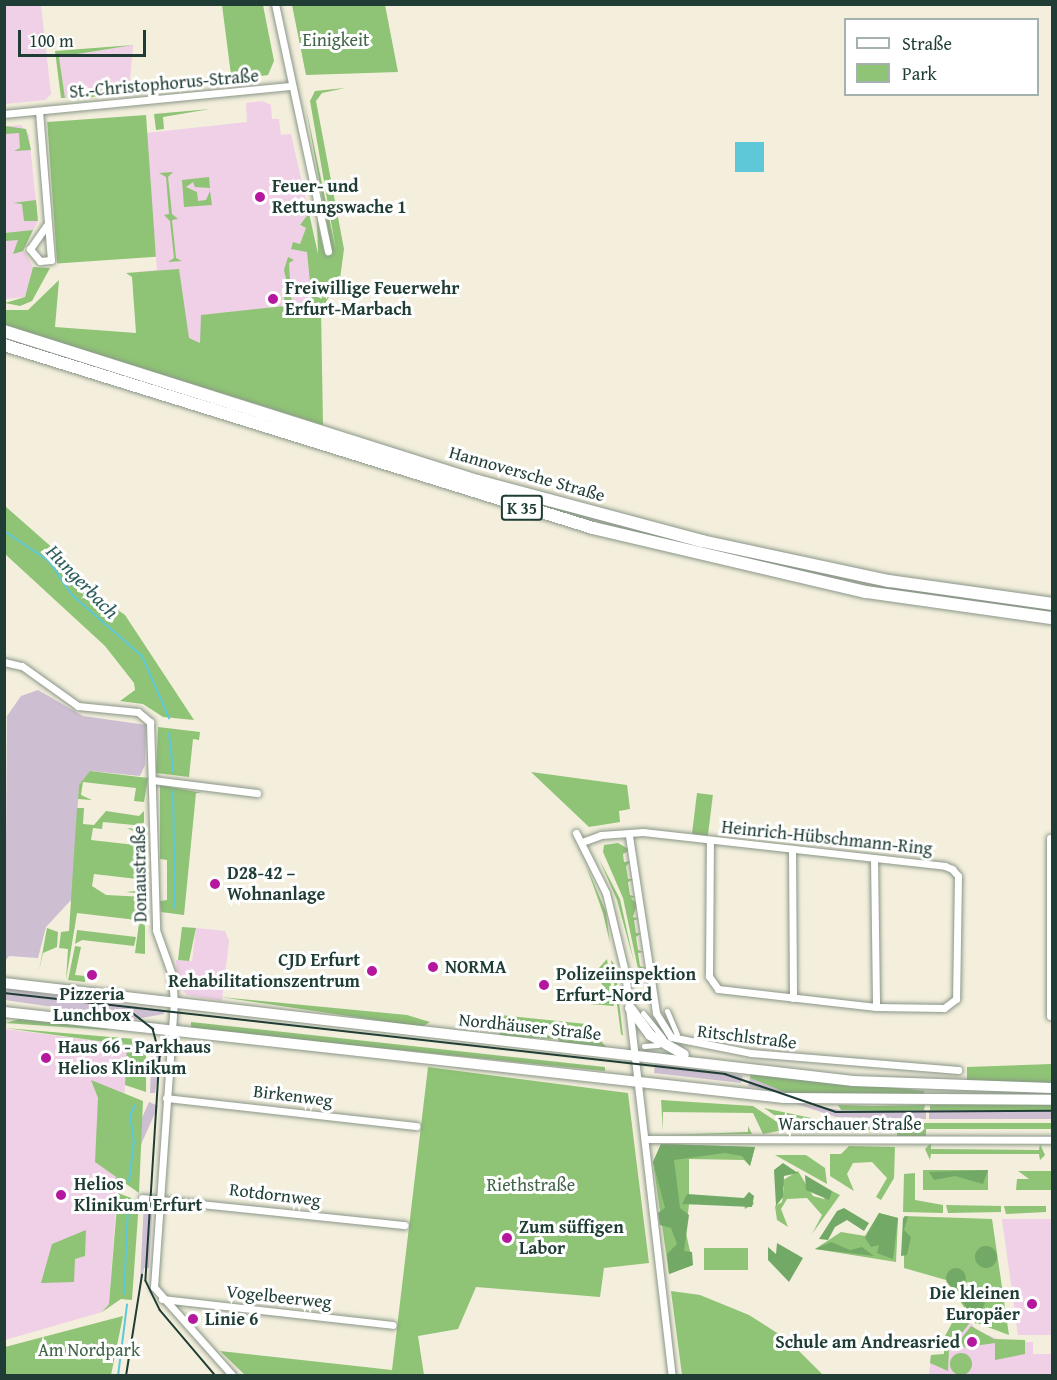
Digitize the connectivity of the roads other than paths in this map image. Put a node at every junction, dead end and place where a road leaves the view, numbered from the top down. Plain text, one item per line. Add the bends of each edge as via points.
1 (274, 4) edge
2 (292, 86) junction
3 (39, 111) junction
4 (4, 114) edge
5 (47, 225) junction
6 (328, 251) dead end
7 (4, 331) edge
8 (4, 345) edge
9 (1053, 604) edge
10 (1053, 618) edge
11 (4, 662) edge
12 (152, 780) junction
13 (257, 793) dead end
14 (576, 833) dead end
15 (629, 836) junction
16 (1050, 838) dead end
17 (710, 840) junction
18 (582, 842) junction
19 (792, 850) junction
20 (874, 858) junction
21 (1051, 897) edge
22 (1051, 976) edge
23 (4, 983) edge
24 (793, 998) junction
25 (174, 1001) junction
26 (876, 1007) junction
27 (630, 1008) junction
28 (667, 1011) dead end
29 (4, 1012) edge
30 (643, 1013) dead end
31 (1050, 1016) dead end
32 (171, 1031) junction
33 (683, 1037) dead end
34 (667, 1041) dead end
35 (644, 1046) dead end
36 (655, 1047) dead end
37 (634, 1054) junction
38 (702, 1060) junction
39 (958, 1070) dead end
40 (639, 1083) junction
41 (1053, 1088) edge
42 (166, 1098) junction
43 (1053, 1100) edge
44 (416, 1126) dead end
45 (647, 1139) junction
46 (1053, 1140) edge
47 (142, 1198) dead end
48 (162, 1198) junction
49 (405, 1225) dead end
50 (162, 1299) junction
51 (393, 1325) dead end
52 (233, 1376) edge
53 (672, 1376) edge

1 - 2 street
2 - 3 street, St.-Christophorus-Straße
2 - 6 street
3 - 4 street, St.-Christophorus-Straße
3 - 5 street
5 - 5 street via 51,260 40,261 30,249
7 - 9 highway, Hannoversche Straße / K 35 via 478,481 702,541 889,581
8 - 10 highway, Hannoversche Straße / K 35 via 593,528 866,592
11 - 12 street, Donaustraße via 22,666 78,706 138,712 150,722
12 - 13 street
12 - 25 street, Donaustraße via 156,930 172,975
14 - 18 street
15 - 17 street, Heinrich-Hübschmann-Ring via 643,832
15 - 18 street, Heinrich-Hübschmann-Ring via 612,833
15 - 39 street, Ritschlstraße via 656,1013 671,1038 751,1053
16 - 21 street
17 - 19 street, Heinrich-Hübschmann-Ring
17 - 24 street, Heinrich-Hübschmann-Ring via 712,984 718,989
18 - 27 street via 611,910
19 - 20 street, Heinrich-Hübschmann-Ring
19 - 24 street
20 - 26 street
20 - 26 street, Heinrich-Hübschmann-Ring via 945,866 958,876 957,999 944,1008
21 - 22 street
22 - 31 street
23 - 25 main road, Nordhäuser Straße
24 - 26 street, Heinrich-Hübschmann-Ring
25 - 32 street, Donaustraße
25 - 37 main road, Nordhäuser Straße
27 - 37 street
27 - 38 main road via 662,1044
28 - 33 street, Ritschlstraße via 675,1034
29 - 32 main road
30 - 34 street
32 - 40 main road
32 - 42 street, Donaustraße
35 - 36 street
37 - 38 main road, Nordhäuser Straße
37 - 40 street
38 - 41 main road, Nordhäuser Straße via 887,1084
40 - 43 main road via 844,1101
40 - 45 street
42 - 44 street, Birkenweg
42 - 48 street, Donaustraße
45 - 46 street, Warschauer Straße
45 - 53 street via 646,1171
47 - 48 street, Rotdornweg
48 - 49 street, Rotdornweg
48 - 50 street, Donaustraße via 153,1279
50 - 51 street, Vogelbeerweg
50 - 52 street

